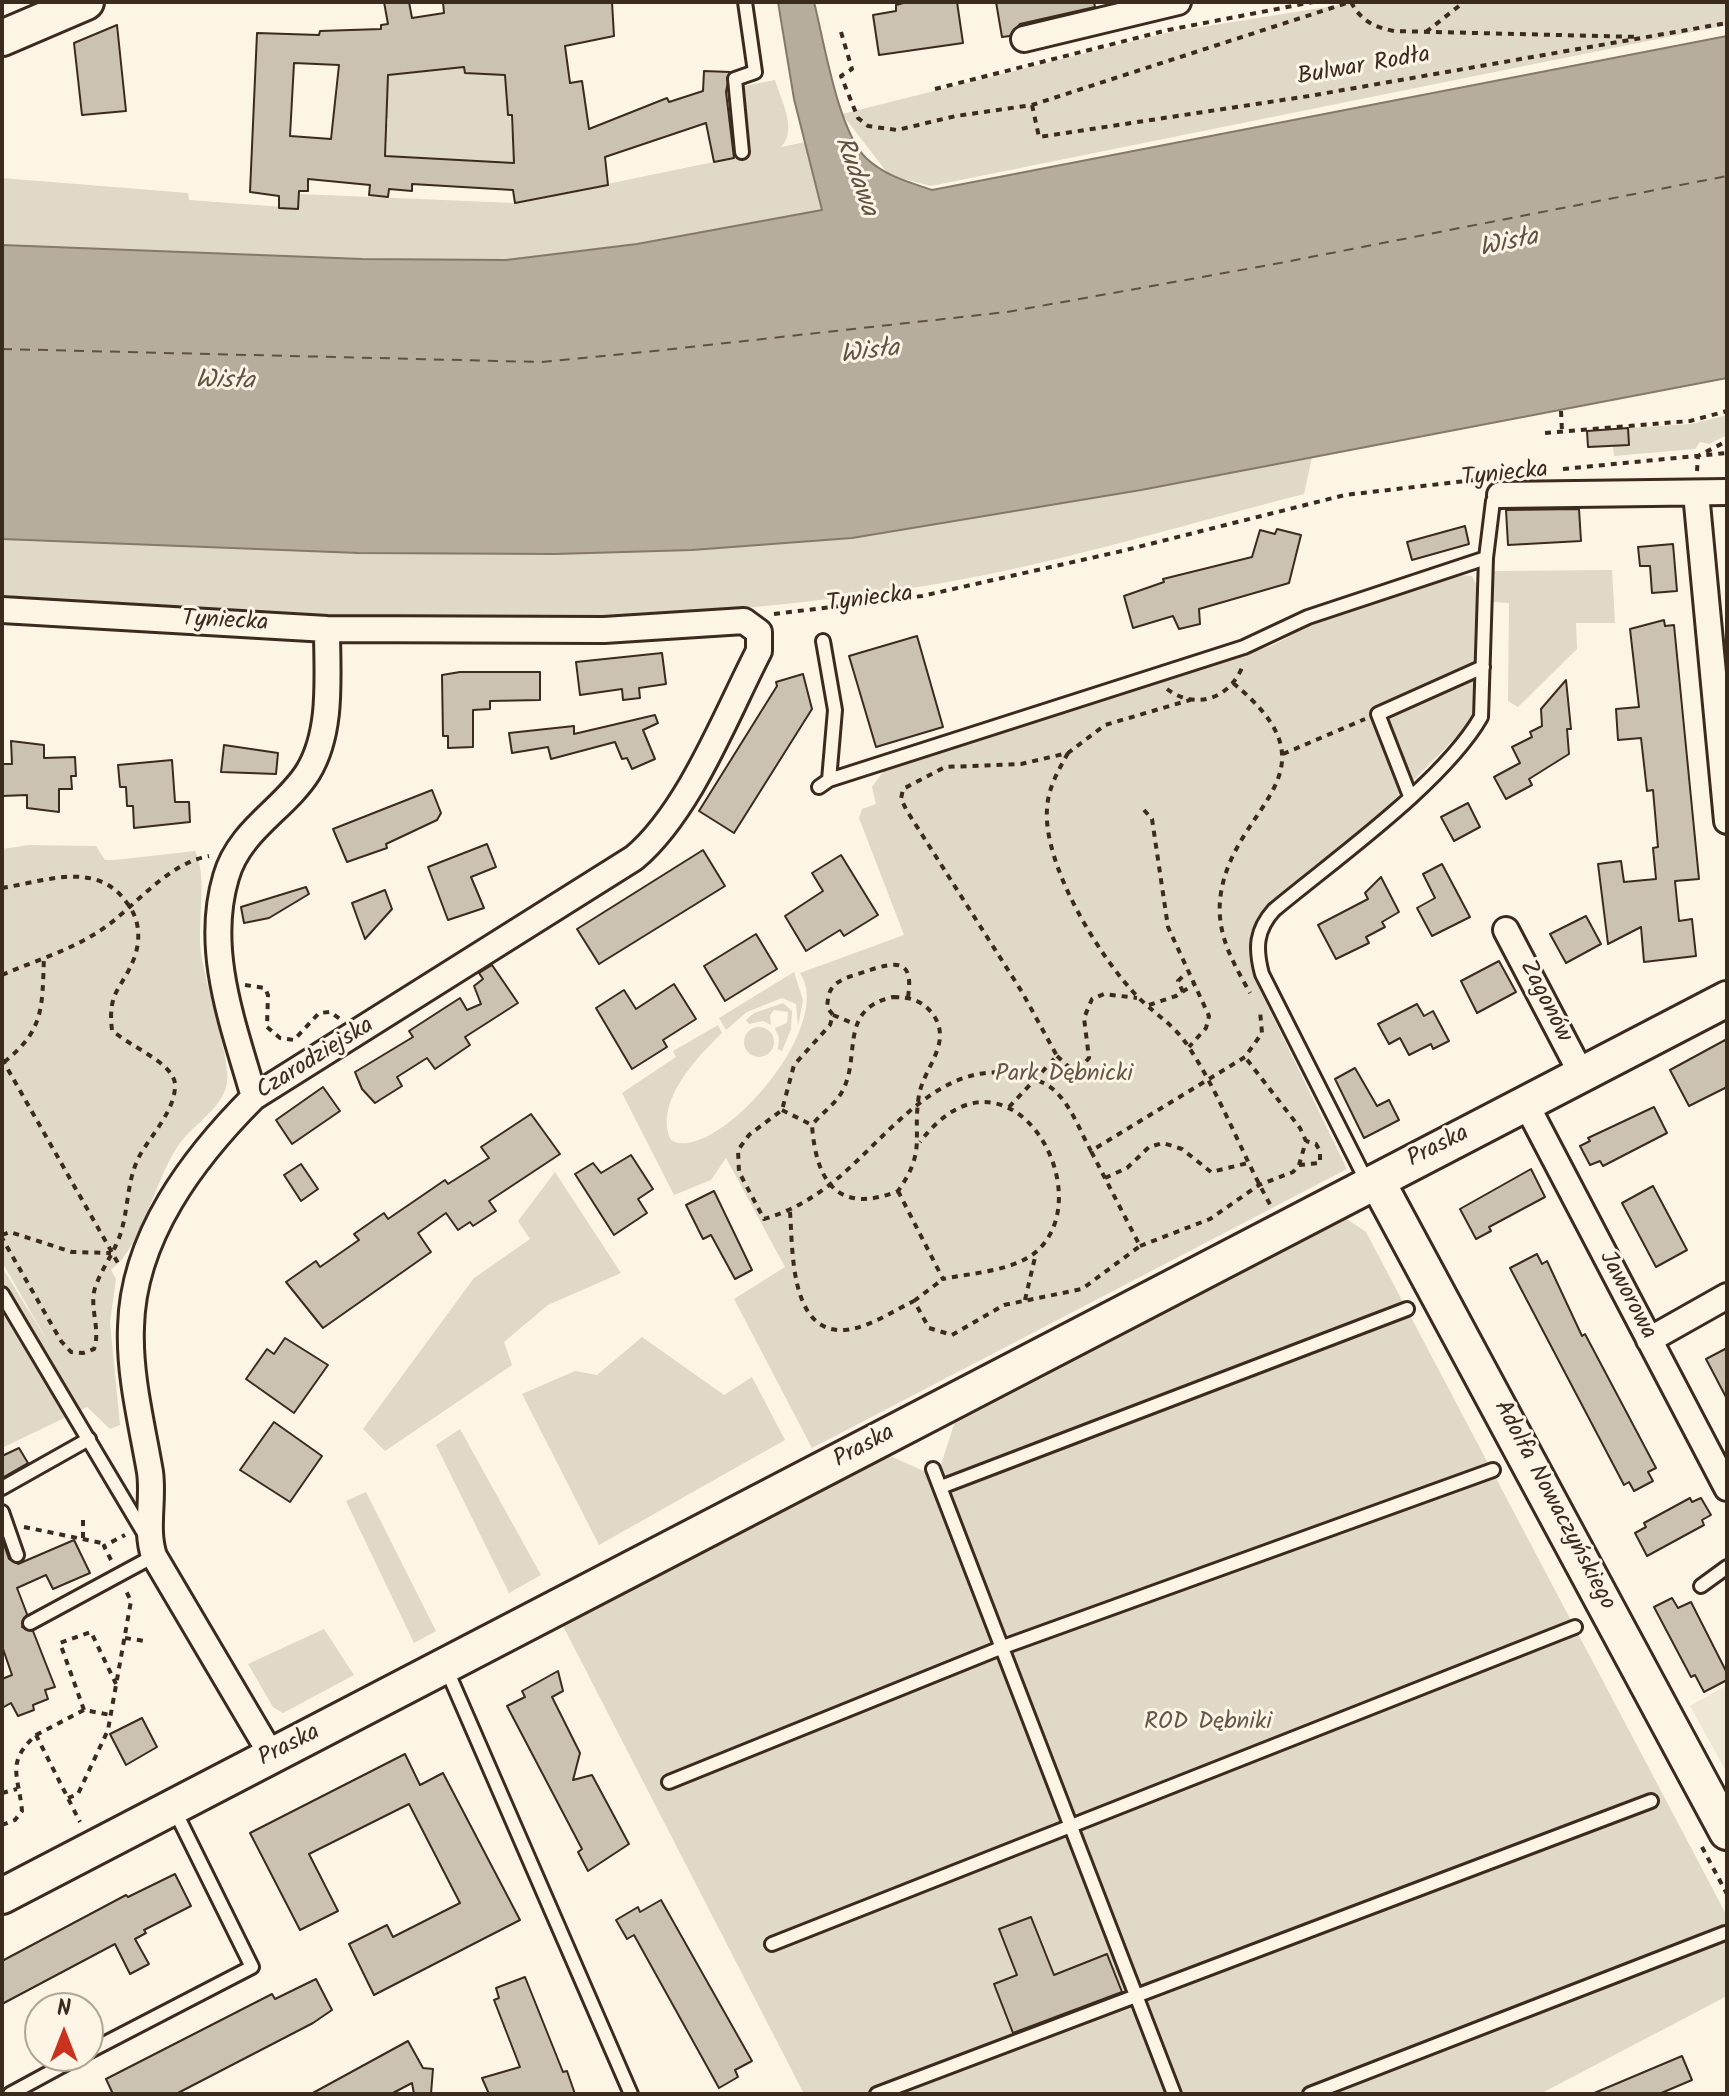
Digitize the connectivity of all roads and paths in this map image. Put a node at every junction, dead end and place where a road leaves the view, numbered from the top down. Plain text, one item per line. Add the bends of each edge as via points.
1 (86, 2) edge
2 (745, 2) edge
3 (1178, 2) edge
4 (1313, 2) edge
5 (1350, 2) edge
6 (1464, 2) edge
7 (1727, 23) edge
8 (841, 32) dead end
9 (1426, 32) junction
10 (1651, 37) junction
11 (2, 38) edge
12 (1024, 39) dead end
13 (935, 89) dead end
14 (1032, 105) junction
15 (742, 152) dead end
16 (1561, 411) dead end
17 (1727, 411) edge
18 (1562, 432) junction
19 (1545, 433) dead end
20 (1727, 441) edge
21 (1727, 453) edge
22 (1698, 456) junction
23 (1553, 471) dead end
24 (1497, 486) junction
25 (1727, 492) edge
26 (1696, 493) junction
27 (1486, 558) junction
28 (2, 610) edge
29 (744, 621) junction
30 (327, 629) junction
31 (823, 641) dead end
32 (1244, 647) junction
33 (1483, 667) junction
34 (1157, 675) junction
35 (1233, 683) junction
36 (1190, 700) junction
37 (1378, 714) junction
38 (1068, 753) junction
39 (1283, 754) junction
40 (1410, 796) junction
41 (1144, 810) dead end
42 (1727, 821) edge
43 (240, 851) junction
44 (2, 888) edge
45 (131, 908) junction
46 (1506, 930) dead end
47 (44, 957) junction
48 (1186, 973) junction
49 (2, 975) edge
50 (1193, 985) junction
51 (224, 990) junction
52 (1183, 992) junction
53 (908, 997) junction
54 (1253, 997) dead end
55 (1139, 999) junction
56 (1727, 999) edge
57 (1149, 1005) junction
58 (1259, 1008) dead end
59 (833, 1015) junction
60 (855, 1024) junction
61 (354, 1036) junction
62 (1190, 1049) junction
63 (1057, 1056) junction
64 (1245, 1057) junction
65 (3, 1062) edge
66 (1582, 1075) junction
67 (1035, 1079) junction
68 (1207, 1080) junction
69 (254, 1097) junction
70 (918, 1103) junction
71 (1526, 1104) junction
72 (1009, 1107) junction
73 (782, 1110) junction
74 (812, 1125) junction
75 (1306, 1141) junction
76 (919, 1144) junction
77 (1091, 1151) junction
78 (1248, 1163) junction
79 (1299, 1165) junction
80 (1105, 1179) junction
81 (1373, 1183) junction
82 (829, 1185) junction
83 (1259, 1185) junction
84 (898, 1191) junction
85 (790, 1212) junction
86 (1284, 1229) junction
87 (2, 1236) edge
88 (1140, 1246) junction
89 (111, 1253) junction
90 (1036, 1253) junction
91 (943, 1279) junction
92 (136, 1288) junction
93 (2, 1294) edge
94 (1727, 1296) edge
95 (1025, 1300) junction
96 (914, 1301) junction
97 (1407, 1309) dead end
98 (1649, 1340) junction
99 (89, 1439) junction
100 (933, 1469) dead end
101 (1493, 1470) dead end
102 (941, 1487) junction
103 (2, 1488) edge
104 (1727, 1488) edge
105 (4, 1517) edge
106 (83, 1520) dead end
107 (83, 1539) junction
108 (144, 1543) junction
109 (104, 1546) junction
110 (17, 1555) dead end
111 (1727, 1567) edge
112 (118, 1576) junction
113 (1701, 1586) dead end
114 (30, 1623) dead end
115 (1575, 1627) dead end
116 (125, 1638) junction
117 (145, 1641) dead end
118 (1003, 1647) junction
119 (445, 1666) junction
120 (118, 1687) junction
121 (84, 1710) junction
122 (111, 1715) junction
123 (36, 1735) junction
124 (272, 1756) junction
125 (669, 1782) dead end
126 (17, 1789) junction
127 (2, 1793) edge
128 (68, 1798) junction
129 (1651, 1801) dead end
130 (173, 1806) junction
131 (80, 1822) dead end
132 (2, 1825) edge
133 (1725, 1825) edge
134 (1071, 1826) junction
135 (2, 1896) edge
136 (1725, 1933) dead end
137 (772, 1944) dead end
138 (1136, 1995) junction
139 (104, 2044) edge
140 (51, 2072) edge
141 (10, 2094) edge
142 (631, 2094) edge
143 (877, 2094) edge
144 (1174, 2094) edge
145 (1310, 2094) edge

1 - 11 street
2 - 15 lane via 755,72 735,79
3 - 12 street
4 - 13 path via 1168,30
5 - 9 path via 1374,27
5 - 14 path
6 - 9 path
7 - 10 path, Bulwar Rodła
8 - 14 path via 852,69 841,76 858,118 868,126 897,130
9 - 10 path
10 - 14 path, Bulwar Rodła via 1039,137
16 - 18 path
17 - 18 path via 1690,421
18 - 19 path
20 - 22 path
21 - 22 path, Tyniecka
22 - 23 path, Tyniecka
24 - 26 street, Tyniecka
24 - 27 lane
24 - 29 path, Tyniecka via 1345,495 922,596
25 - 26 street, Tyniecka
26 - 42 street
27 - 32 lane via 1308,617
27 - 33 lane
28 - 30 street, Tyniecka
29 - 30 street, Tyniecka via 604,630
29 - 61 street, Czarodziejska via 759,632 759,651 656,840
30 - 43 street via 326,704 317,754
31 - 34 lane via 835,710 824,783
32 - 34 lane
32 - 35 path via 1244,663
33 - 37 lane
33 - 40 lane via 1481,717 1468,739
34 - 36 path via 1173,693
35 - 36 path via 1210,699
35 - 39 path via 1269,716
36 - 38 path via 1105,725
37 - 39 path
37 - 40 lane
38 - 55 path via 1048,795 1050,846 1100,947
38 - 63 path via 1021,764 945,767 903,789 901,799
39 - 54 path via 1275,785 1232,862 1220,901 1224,941
40 - 81 lane via 1274,910 1258,939 1262,974
41 - 48 path via 1152,819 1168,927
43 - 45 path via 192,860
43 - 51 street via 226,874 222,899 219,967
44 - 45 path via 91,877 107,881
45 - 47 path via 93,935
45 - 89 path via 138,936 130,967 111,1000 112,1030 171,1071 175,1083 172,1103 138,1159
46 - 66 street, Zagonów
47 - 49 path
47 - 65 path via 33,1035
48 - 50 path
48 - 52 path via 1178,981
50 - 52 path
50 - 62 path via 1209,1016
51 - 61 path via 252,983 265,988 267,1027 280,1038 294,1040 319,1013 330,1012
51 - 69 street
52 - 57 path
53 - 59 path via 907,970 886,964 839,981 829,994 827,1007
53 - 60 path via 878,1000
53 - 70 path via 929,1010 938,1023 940,1042
55 - 57 path
55 - 63 path via 1104,994 1092,999 1085,1010 1089,1058 1081,1067 1069,1067
56 - 66 street, Praska
57 - 62 path
58 - 64 path via 1262,1033
59 - 60 path
59 - 73 path via 794,1065
60 - 74 path via 849,1072 838,1098
61 - 69 street, Czarodziejska
62 - 68 path
63 - 67 path
64 - 68 path
64 - 75 path
65 - 89 path
66 - 71 street, Praska
67 - 70 path via 983,1072 940,1088
67 - 72 path
67 - 77 path via 1059,1094
68 - 77 path
68 - 78 path
69 - 92 street, Czarodziejska via 180,1183 153,1236
70 - 76 path
70 - 82 path
71 - 81 street, Praska
71 - 98 street, Jaworowa
72 - 76 path via 974,1102 949,1111
72 - 90 path via 1035,1127 1055,1168 1054,1221
73 - 74 path
73 - 85 path via 749,1135 738,1150 737,1164 764,1219
74 - 82 path via 819,1170
75 - 79 path
75 - 79 path via 1316,1144 1320,1163
76 - 84 path via 915,1163
77 - 80 path
78 - 80 path via 1211,1172 1182,1149 1156,1144
78 - 83 path
79 - 83 path
80 - 88 path
81 - 86 street, Praska
81 - 133 street, Adolfa Nowaczyńskiego
82 - 84 path via 861,1200
82 - 85 path
83 - 86 path
83 - 88 path via 1210,1219
84 - 91 path
85 - 96 path via 802,1301 818,1323 842,1330 861,1326
86 - 119 street, Praska
87 - 89 path via 10,1232 72,1252
87 - 89 path via 71,1352 94,1349 92,1296
88 - 95 path via 1082,1289
89 - 92 path
90 - 91 path
90 - 95 path
91 - 96 path
92 - 108 street, Czarodziejska via 133,1372 151,1478
93 - 99 lane
94 - 98 street
95 - 96 path via 985,1313 952,1335 929,1328
97 - 102 lane
98 - 104 street, Jaworowa
99 - 103 lane
99 - 108 lane
100 - 102 lane
101 - 118 lane
102 - 118 lane
105 - 107 path
105 - 110 lane
106 - 107 path
107 - 109 path
108 - 109 path
108 - 112 lane
108 - 124 street
109 - 112 path
111 - 113 lane
112 - 114 lane
112 - 116 path via 131,1601
115 - 134 lane
116 - 117 path
116 - 120 path
118 - 125 lane
118 - 134 lane
119 - 124 street, Praska
119 - 142 lane
120 - 121 path via 91,1632 60,1643
120 - 122 path
121 - 122 path
121 - 123 path
122 - 128 path via 78,1794
123 - 126 path via 18,1755
123 - 128 path
124 - 130 street, Praska
126 - 127 path
126 - 132 path via 22,1811
128 - 131 path
129 - 138 lane
130 - 135 street, Praska
130 - 139 lane via 252,1967
134 - 137 lane
134 - 138 lane
136 - 145 lane
138 - 143 lane
138 - 144 lane
140 - 141 lane

